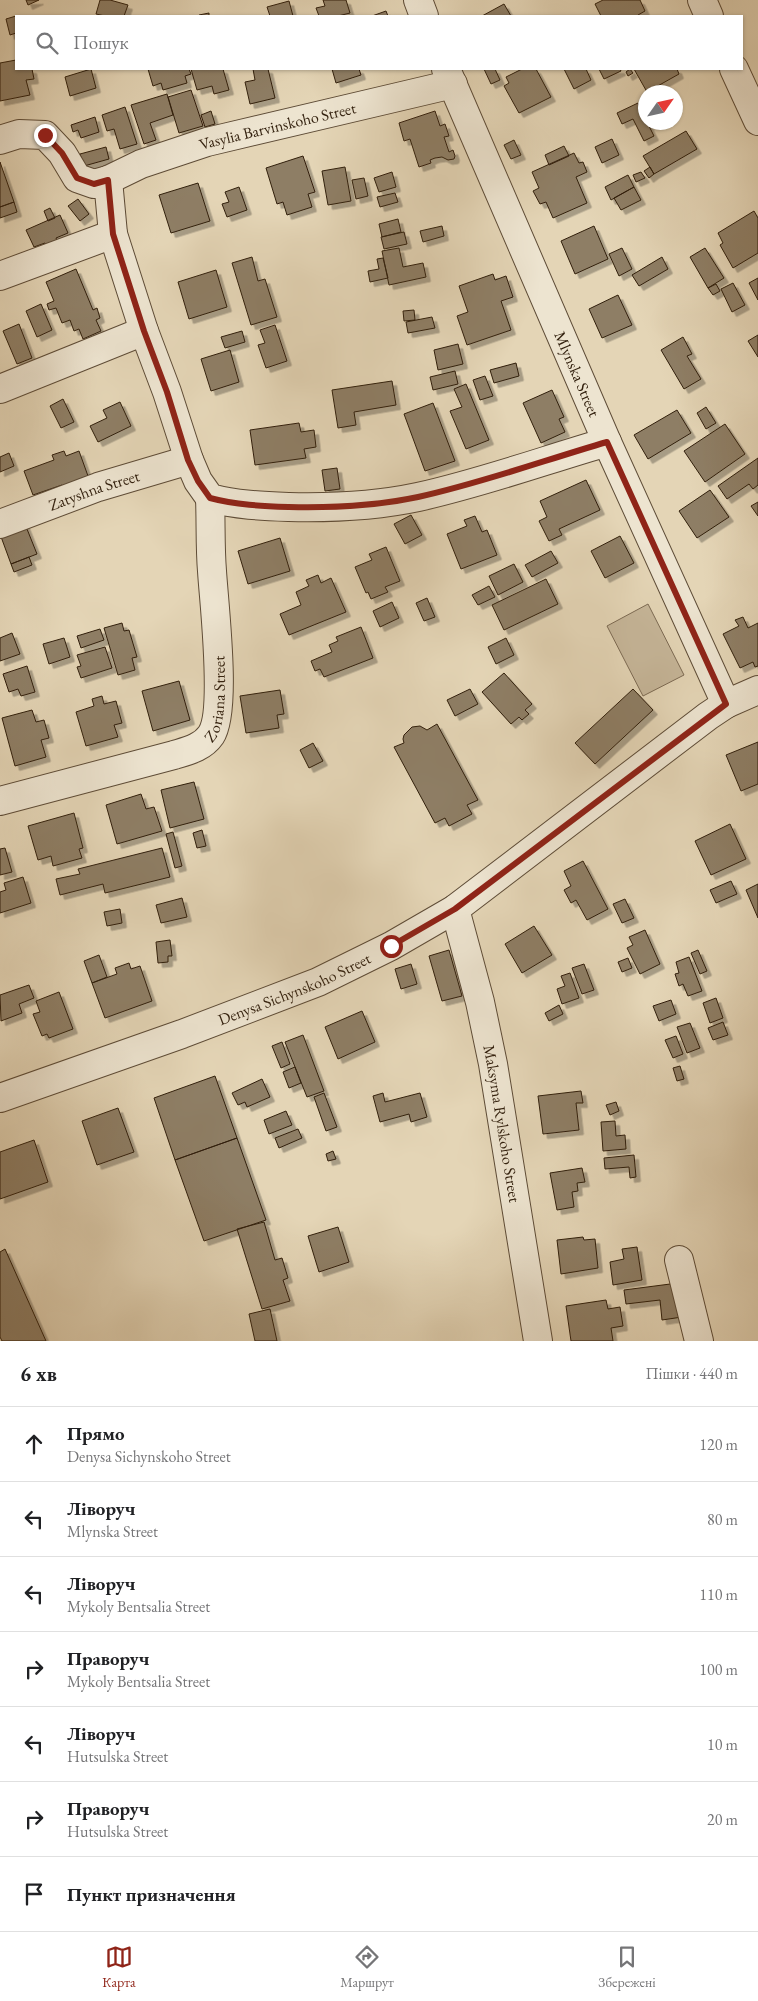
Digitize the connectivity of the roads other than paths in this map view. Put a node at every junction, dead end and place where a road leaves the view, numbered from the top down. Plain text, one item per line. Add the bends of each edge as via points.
1 (418, 0) edge
2 (702, 0) edge
3 (424, 15) edge
4 (709, 15) edge
5 (734, 70) edge
6 (449, 77) edge
7 (758, 121) edge
8 (0, 140) edge
9 (108, 180) junction
10 (113, 234) junction
11 (0, 276) edge
12 (144, 331) junction
13 (0, 389) edge
14 (607, 442) junction
15 (188, 460) junction
16 (210, 498) junction
17 (0, 524) edge
18 (758, 690) edge
19 (726, 704) junction
20 (0, 801) edge
21 (455, 909) junction
22 (0, 1098) edge
23 (679, 1260) dead end
24 (538, 1341) edge
25 (699, 1341) edge

1 - 3 street
2 - 4 street
5 - 7 street
6 - 9 street, Vasylia Barvinskoho Street via 206,142 141,164
6 - 14 street, Mlynska Street
8 - 9 street via 19,134 45,135 62,153 77,178 94,184
9 - 10 street
10 - 11 street
10 - 12 street
12 - 13 street
12 - 15 street
14 - 16 street via 458,486 388,502 313,507 231,503
14 - 19 street, Mlynska Street
15 - 16 street
15 - 17 street, Zatyshna Street via 98,487
16 - 20 street, Zoriana Street via 218,669 217,717 210,736 200,746 174,756
18 - 19 street, Denysa Sichynskoho Street
19 - 21 street, Denysa Sichynskoho Street
21 - 22 street, Denysa Sichynskoho Street via 391,946 318,982
21 - 24 street, Maksyma Rylskoho Street via 493,1064
23 - 25 street

